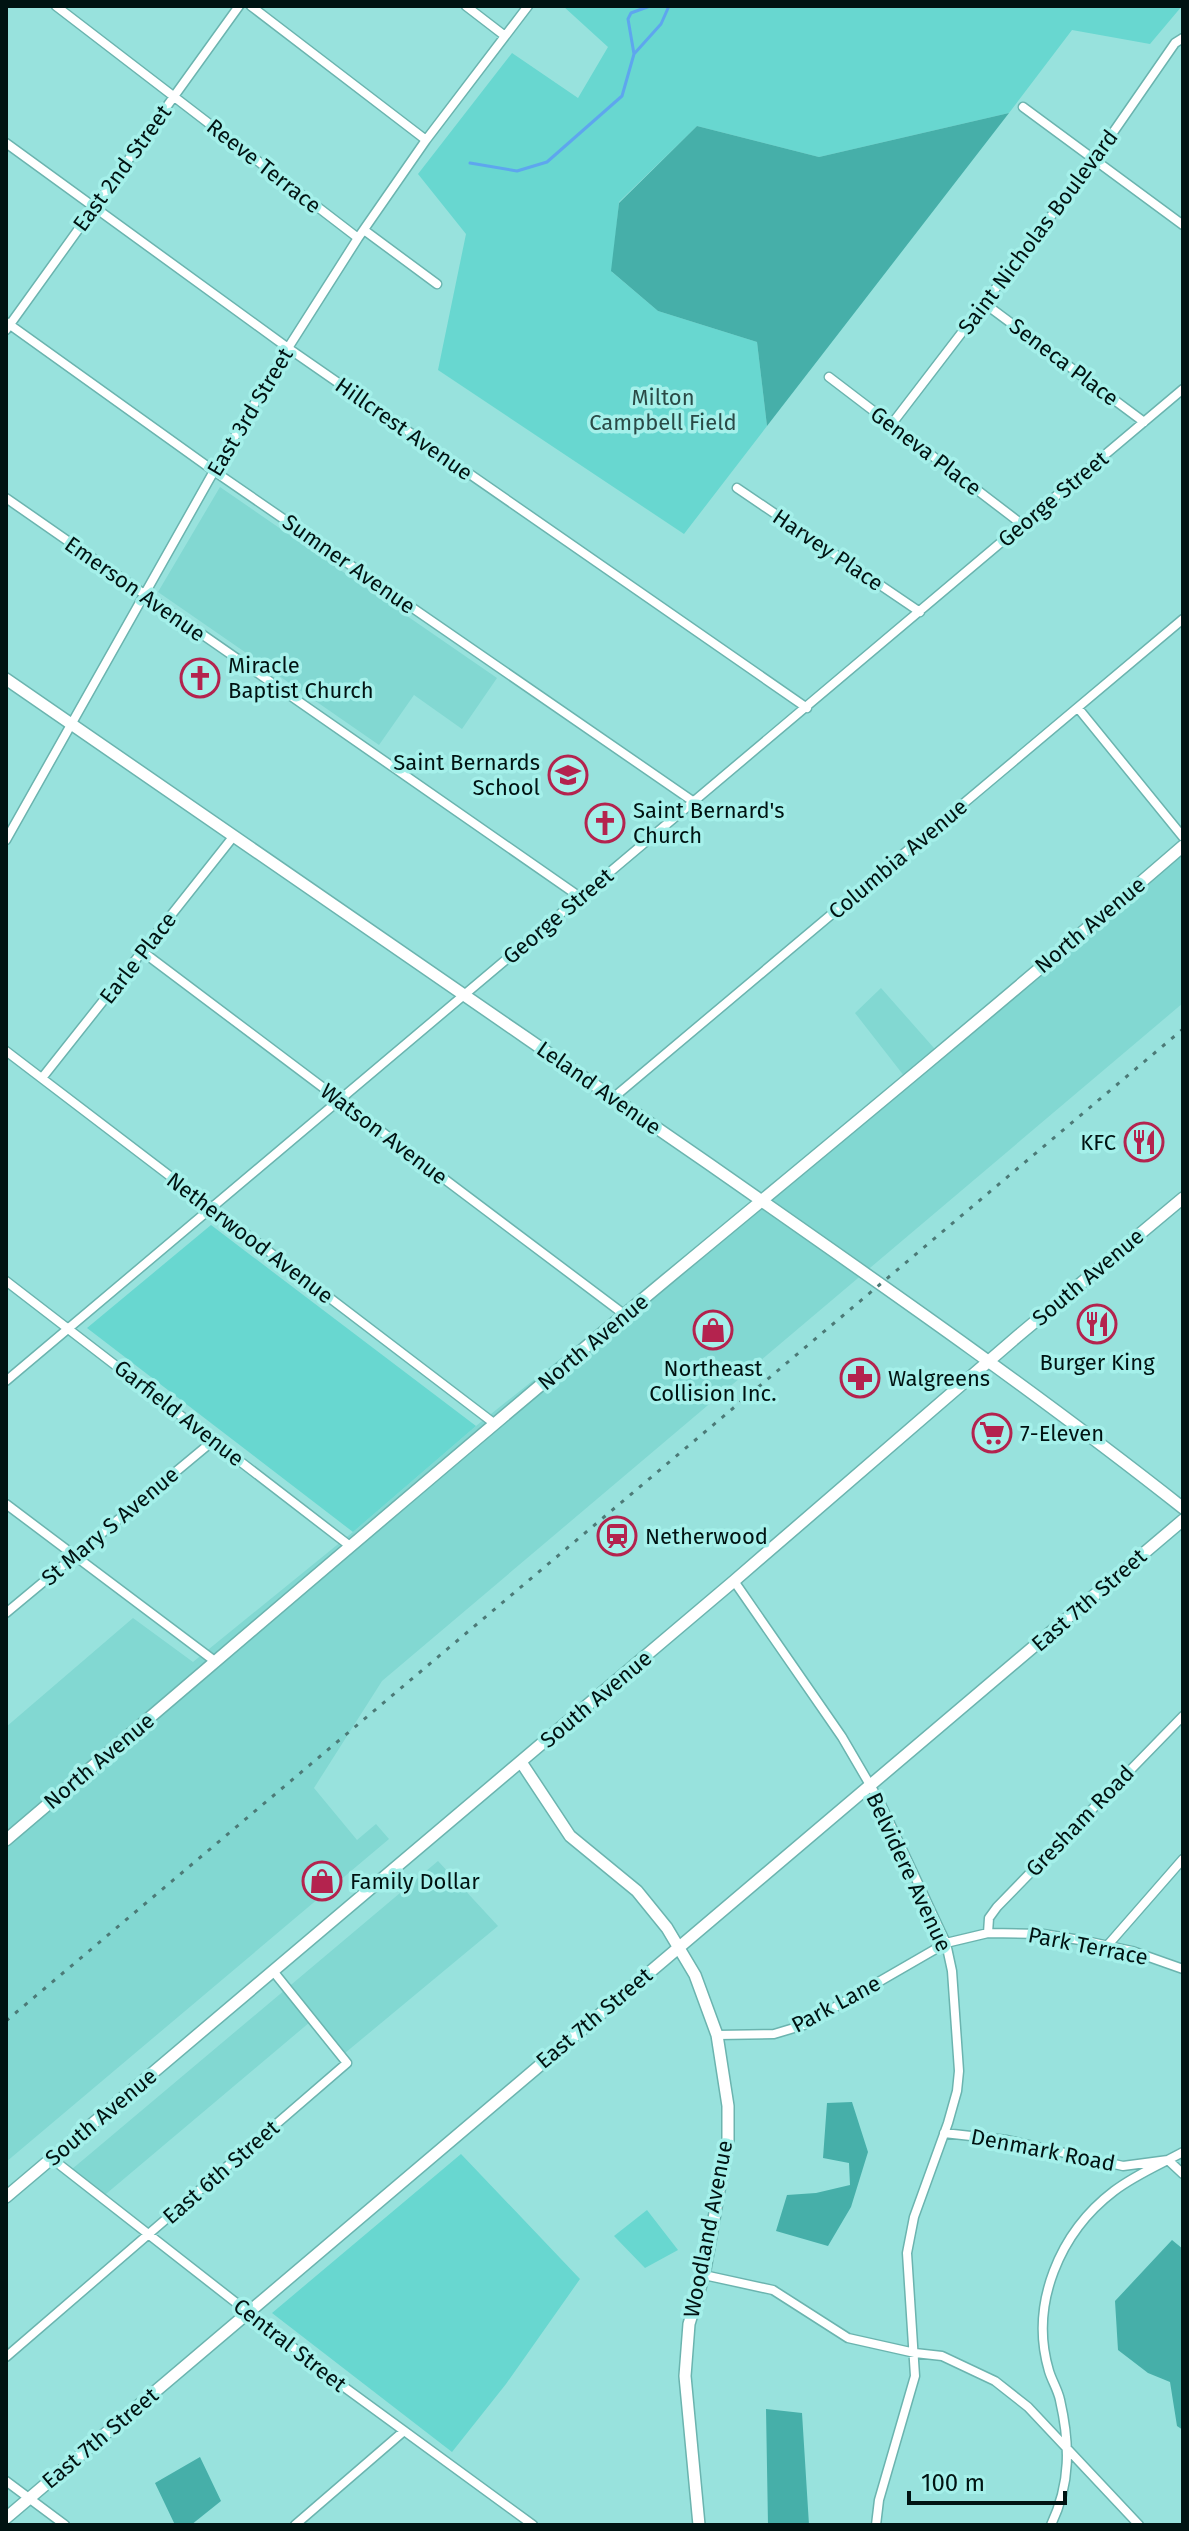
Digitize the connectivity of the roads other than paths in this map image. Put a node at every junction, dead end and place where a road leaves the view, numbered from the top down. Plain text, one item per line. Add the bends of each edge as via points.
1 (56, 6) edge
2 (239, 6) edge
3 (251, 6) edge
4 (466, 6) edge
5 (528, 6) edge
6 (505, 36) junction
7 (1183, 38) edge
8 (174, 96) junction
9 (1023, 107) dead end
10 (426, 140) junction
11 (6, 143) edge
12 (1094, 160) junction
13 (93, 208) junction
14 (1183, 225) edge
15 (364, 230) junction
16 (358, 238) junction
17 (437, 284) dead end
18 (984, 303) junction
19 (7, 325) edge
20 (288, 348) junction
21 (829, 377) dead end
22 (1183, 389) edge
23 (1144, 422) junction
24 (891, 425) junction
25 (214, 471) junction
26 (737, 488) dead end
27 (6, 498) edge
28 (1023, 525) junction
29 (145, 596) junction
30 (920, 612) junction
31 (1183, 619) edge
32 (6, 679) edge
33 (807, 708) junction
34 (1078, 708) junction
35 (71, 724) junction
36 (694, 802) junction
37 (233, 837) junction
38 (1183, 837) edge
39 (6, 840) edge
40 (1183, 846) edge
41 (580, 897) junction
42 (143, 952) junction
43 (465, 995) junction
44 (6, 1051) edge
45 (42, 1078) junction
46 (613, 1098) junction
47 (339, 1100) junction
48 (1183, 1198) edge
49 (763, 1202) junction
50 (209, 1208) junction
51 (6, 1281) edge
52 (625, 1315) junction
53 (69, 1328) junction
54 (990, 1360) junction
55 (6, 1381) edge
56 (495, 1424) junction
57 (214, 1440) junction
58 (6, 1504) edge
59 (1183, 1508) edge
60 (1183, 1520) edge
61 (350, 1546) junction
62 (74, 1556) junction
63 (734, 1581) junction
64 (6, 1613) edge
65 (216, 1662) junction
66 (1183, 1716) edge
67 (521, 1762) junction
68 (870, 1788) junction
69 (6, 1840) edge
70 (1183, 1859) edge
71 (988, 1933) junction
72 (946, 1943) junction
73 (679, 1945) junction
74 (1107, 1946) junction
75 (1183, 1969) edge
76 (273, 1971) junction
77 (717, 2035) junction
78 (944, 2133) junction
79 (1183, 2152) edge
80 (51, 2158) junction
81 (1168, 2160) junction
82 (1183, 2174) edge
83 (6, 2197) edge
84 (148, 2235) junction
85 (704, 2275) junction
86 (248, 2312) junction
87 (915, 2353) junction
88 (6, 2357) edge
89 (404, 2431) junction
90 (1068, 2447) junction
91 (6, 2481) edge
92 (29, 2499) junction
93 (6, 2518) edge
94 (65, 2525) edge
95 (295, 2525) edge
96 (531, 2525) edge
97 (699, 2525) edge
98 (876, 2525) edge
99 (1051, 2525) edge
100 (1139, 2525) edge

1 - 8 street, Reeve Terrace
2 - 8 street, East 2nd Street
3 - 10 street
4 - 6 street
5 - 6 street, East 3rd Street
6 - 10 street, East 3rd Street
7 - 12 street, Saint Nicholas Boulevard
8 - 13 street, East 2nd Street
8 - 16 street, Reeve Terrace
9 - 12 street
10 - 15 street, East 3rd Street
11 - 13 street, Hillcrest Avenue
12 - 14 street
12 - 18 street, Saint Nicholas Boulevard
13 - 19 street, East 2nd Street
13 - 20 street, Hillcrest Avenue
15 - 16 street, East 3rd Street
15 - 17 street
16 - 20 street, East 3rd Street
18 - 23 street, Seneca Place
18 - 24 street, Saint Nicholas Boulevard
19 - 25 street, Sumner Avenue
20 - 25 street, East 3rd Street
20 - 33 street, Hillcrest Avenue
21 - 24 street, Geneva Place
22 - 23 street, George Street
23 - 28 street, George Street
24 - 28 street, Geneva Place
25 - 29 street, East 3rd Street
25 - 36 street, Sumner Avenue
26 - 30 street, Harvey Place
27 - 29 street, Emerson Avenue
28 - 30 street, George Street
29 - 35 street, East 3rd Street
29 - 41 street, Emerson Avenue
30 - 33 street, George Street
31 - 34 street, Columbia Avenue
32 - 35 street, Leland Avenue
33 - 36 street, George Street
34 - 38 street
34 - 46 street, Columbia Avenue
35 - 37 street, Leland Avenue
35 - 39 street, East 3rd Street
36 - 41 street, George Street
37 - 42 street, Earle Place
37 - 43 street, Leland Avenue
40 - 49 street, North Avenue
41 - 43 street, George Street
42 - 45 street, Earle Place
42 - 47 street, Watson Avenue
43 - 46 street, Leland Avenue
43 - 47 street, George Street
44 - 45 street, Netherwood Avenue
45 - 50 street, Netherwood Avenue
46 - 49 street, Leland Avenue
47 - 50 street, George Street
47 - 52 street, Watson Avenue
48 - 54 street, South Avenue
49 - 52 street, North Avenue
49 - 54 street, Leland Avenue
50 - 53 street, George Street
50 - 56 street, Netherwood Avenue
51 - 53 street, Garfield Avenue
52 - 56 street, North Avenue
53 - 55 street, George Street
53 - 57 street, Garfield Avenue
54 - 59 street, Leland Avenue
54 - 63 street, South Avenue
56 - 61 street, North Avenue
57 - 61 street, Garfield Avenue
57 - 62 street, St Mary S Avenue
58 - 62 street
60 - 68 street, East 7th Street
61 - 65 street, North Avenue
62 - 64 street, St Mary S Avenue
62 - 65 street
63 - 67 street, South Avenue
63 - 68 street, Belvidere Avenue via 842,1737
65 - 69 street, North Avenue
66 - 71 street, Gresham Road via 997,1907
67 - 73 street, Woodland Avenue via 570,1836 637,1891
67 - 76 street, South Avenue
68 - 72 street, Belvidere Avenue
68 - 73 street, East 7th Street
70 - 74 street
71 - 72 street, Park Terrace
71 - 74 street, Park Terrace via 1043,1934
72 - 77 street, Park Lane via 804,2025 774,2034
72 - 78 street, Belvidere Avenue via 959,2071
73 - 77 street, Woodland Avenue
73 - 86 street, East 7th Street
74 - 75 street, Park Terrace
76 - 80 street, South Avenue
76 - 84 street, East 6th Street via 347,2063
77 - 85 street, Woodland Avenue via 728,2140
78 - 81 street, Denmark Road via 1007,2140 1109,2165
78 - 87 street, Belvidere Avenue via 907,2253
79 - 81 street
80 - 83 street, South Avenue
80 - 84 street, Central Street
81 - 82 street
81 - 90 street via 1100,2202 1076,2229 1052,2276 1045,2346
84 - 86 street, Central Street
84 - 88 street, East 6th Street
85 - 87 street via 773,2290 848,2338
85 - 97 street, Woodland Avenue via 689,2324 685,2376
86 - 89 street, Central Street
86 - 92 street, East 7th Street
87 - 90 street via 942,2356 995,2381
87 - 98 street, Belvidere Avenue via 915,2376
89 - 95 street
89 - 96 street, Central Street
90 - 99 street via 1065,2493
90 - 100 street
91 - 92 street
92 - 93 street, East 7th Street
92 - 94 street

